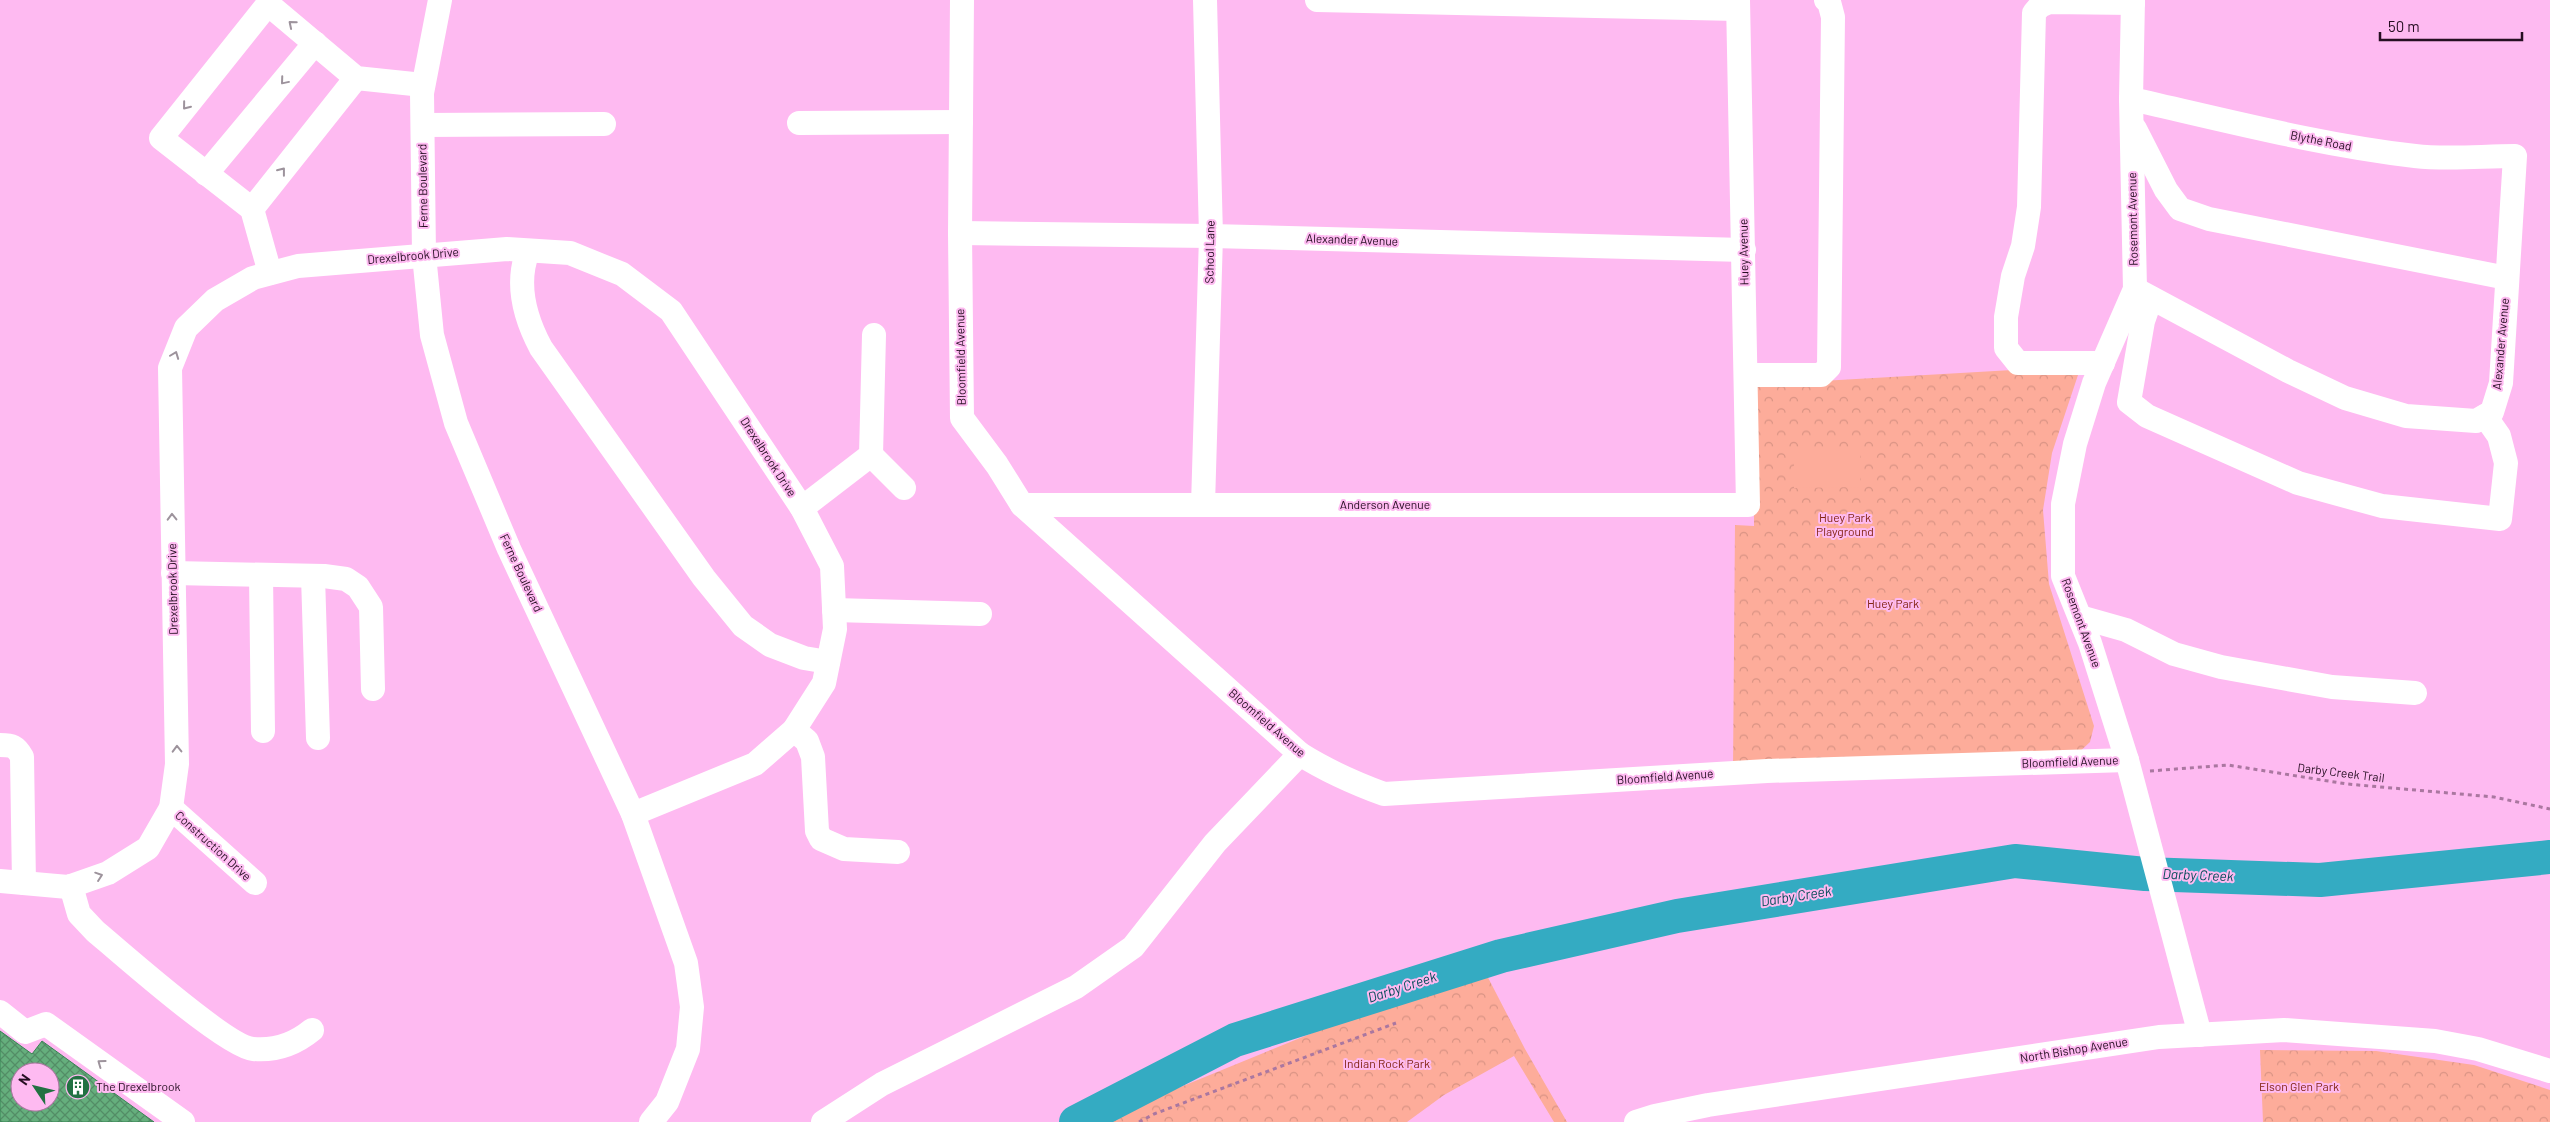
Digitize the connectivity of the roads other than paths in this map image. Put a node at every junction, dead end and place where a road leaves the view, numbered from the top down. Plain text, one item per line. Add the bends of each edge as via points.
1 (440, 0) edge
2 (962, 0) edge
3 (1205, 0) edge
4 (1317, 0) edge
5 (1826, 0) edge
6 (2133, 1) edge
7 (1738, 4) edge
8 (315, 43) junction
9 (356, 78) junction
10 (423, 85) junction
11 (2132, 99) junction
12 (961, 122) junction
13 (799, 123) dead end
14 (2132, 123) junction
15 (604, 124) dead end
16 (423, 125) junction
17 (2514, 156) joint
18 (206, 174) junction
19 (252, 209) junction
20 (960, 233) junction
21 (1211, 236) junction
22 (1744, 250) junction
23 (528, 251) junction
24 (424, 255) junction
25 (270, 273) junction
26 (2507, 278) junction
27 (2143, 294) junction
28 (874, 335) dead end
29 (2103, 363) junction
30 (1746, 375) junction
31 (2485, 416) junction
32 (871, 455) junction
33 (904, 488) dead end
34 (1203, 505) junction
35 (1748, 505) joint
36 (1022, 506) junction
37 (802, 508) junction
38 (173, 573) junction
39 (261, 575) junction
40 (313, 576) junction
41 (834, 610) junction
42 (980, 614) dead end
43 (2080, 617) junction
44 (828, 662) junction
45 (373, 689) dead end
46 (2415, 692) dead end
47 (263, 730) dead end
48 (794, 730) junction
49 (318, 738) dead end
50 (0, 745) edge
51 (1300, 754) junction
52 (2128, 766) junction
53 (171, 808) junction
54 (633, 814) junction
55 (898, 852) dead end
56 (0, 881) edge
57 (24, 883) junction
58 (255, 883) dead end
59 (71, 886) junction
60 (0, 1012) edge
61 (312, 1030) dead end
62 (2200, 1035) junction
63 (2514, 1059) junction
64 (2550, 1062) edge
65 (2550, 1071) edge
66 (183, 1122) edge
67 (651, 1122) edge
68 (823, 1122) edge
69 (1636, 1122) edge

1 - 10 street, Ferne Boulevard
2 - 12 street, Bloomfield Avenue
3 - 21 street, School Lane
4 - 7 street
5 - 30 street via 1833,17 1829,367 1821,375
6 - 11 street, Rosemont Avenue
6 - 29 street via 2049,2 2034,13 2029,207 2006,317 2006,348 2018,363
7 - 22 street, Huey Avenue
8 - 9 street
8 -> 18 street
8 -> 18 street via 268,4 161,138
9 - 10 street
19 -> 9 street
10 - 16 street, Ferne Boulevard
11 - 14 street, Rosemont Avenue
11 - 17 street, Blythe Road via 2273,132 2418,157
12 - 13 street
12 - 20 street, Bloomfield Avenue
14 - 26 street via 2166,190 2180,209 2209,219
14 - 27 street, Rosemont Avenue
15 - 16 street
16 - 24 street, Ferne Boulevard
17 - 26 street, Alexander Avenue
18 - 19 street
19 - 25 street
20 - 21 street, Alexander Avenue
20 - 36 street, Bloomfield Avenue via 962,418
21 - 22 street, Alexander Avenue
21 - 34 street, School Lane
22 - 30 street, Huey Avenue
23 - 24 street, Drexelbrook Drive via 507,249
23 - 37 street, Drexelbrook Drive via 570,253 622,274 671,311
23 - 44 street via 523,265 522,292 532,332 704,578 743,626 770,645 804,658
24 - 25 street, Drexelbrook Drive via 298,266
24 - 54 street, Ferne Boulevard via 432,335 456,422 509,549
38 -> 25 street, Drexelbrook Drive via 170,368 186,328 215,300 253,278
26 - 31 street, Alexander Avenue via 2501,383 2492,412
27 - 29 street, Rosemont Avenue
27 - 31 street via 2345,398 2406,416 2476,421
27 - 31 street via 2143,322 2129,402 2147,416 2298,483 2382,506 2500,520 2506,463 2499,436
28 - 32 street
29 - 43 street, Rosemont Avenue via 2075,444 2063,504 2063,576
30 - 35 street, Huey Avenue
32 - 33 street
32 - 37 street
34 - 35 street, Anderson Avenue
34 - 36 street, Anderson Avenue
36 - 51 street, Bloomfield Avenue
37 - 41 street, Drexelbrook Drive via 832,566
38 - 39 street
53 -> 38 street, Drexelbrook Drive via 177,764
39 - 40 street
39 - 47 street
40 - 45 street via 346,579 367,598 371,607
40 - 49 street
41 - 42 street
41 - 44 street, Drexelbrook Drive
43 - 46 street via 2126,630 2174,654 2221,667 2332,687
43 - 52 street, Rosemont Avenue
44 - 48 street, Drexelbrook Drive via 824,683
48 - 54 street, Drexelbrook Drive via 755,764
48 - 55 street via 807,741 813,757 817,831 821,839 844,849
50 - 57 street via 13,746 22,757
51 - 52 street, Bloomfield Avenue via 1339,777 1384,794 1767,770
51 - 68 street via 1216,843 1132,947 1076,987 882,1084
52 - 62 street, Rosemont Avenue
53 - 58 street, Construction Drive
59 -> 53 street, Drexelbrook Drive via 108,873 148,848
54 - 67 street, Ferne Boulevard via 686,963 692,1007 688,1049 667,1102
56 - 57 street, Drexelbrook Drive
57 - 59 street, Drexelbrook Drive
59 - 61 street via 79,914 95,932 216,1030 251,1049 298,1042
66 -> 60 street via 46,1024 25,1032
62 - 63 street, North Bishop Avenue via 2284,1030 2435,1041
62 - 69 street, North Bishop Avenue via 2159,1037 1708,1106
63 - 64 street, North Bishop Avenue
63 - 65 street, North Bishop Avenue

